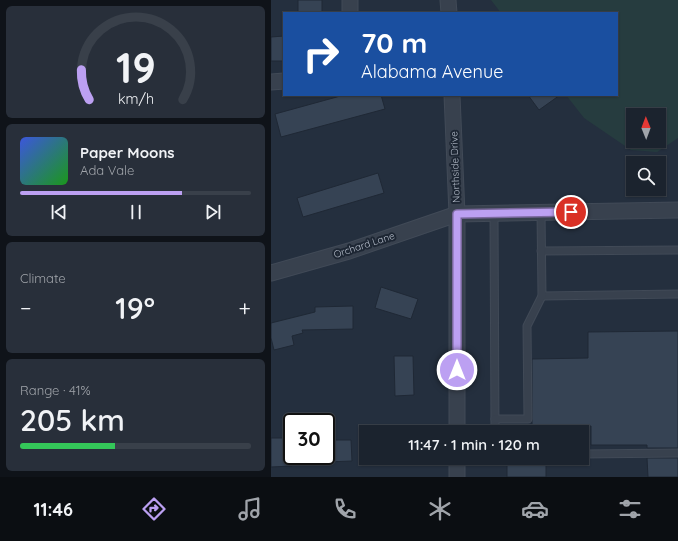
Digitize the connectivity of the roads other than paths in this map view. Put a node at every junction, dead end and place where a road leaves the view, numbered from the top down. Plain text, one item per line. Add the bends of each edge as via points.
1 (350, 0) edge
2 (448, 0) edge
3 (349, 12) edge
4 (449, 12) edge
5 (283, 81) edge
6 (271, 82) edge
7 (452, 96) edge
8 (678, 210) edge
9 (541, 212) junction
10 (494, 213) junction
11 (457, 214) junction
12 (678, 250) edge
13 (541, 251) junction
14 (271, 272) edge
15 (678, 294) edge
16 (542, 296) junction
17 (495, 419) junction
18 (457, 425) edge
19 (495, 425) edge
20 (678, 453) edge
21 (589, 454) edge
22 (457, 465) edge
23 (457, 477) edge

1 - 3 street
2 - 4 street
5 - 6 street
7 - 11 street, Northside Drive
8 - 9 street, Orchard Lane
9 - 10 street, Orchard Lane
9 - 13 lane
10 - 11 street, Orchard Lane
10 - 17 lane
11 - 14 street, Orchard Lane via 349,251
11 - 18 street, Northside Drive
12 - 13 lane
13 - 16 lane
15 - 16 lane
16 - 17 lane via 527,326 528,419
17 - 19 lane
20 - 21 lane
22 - 23 street

